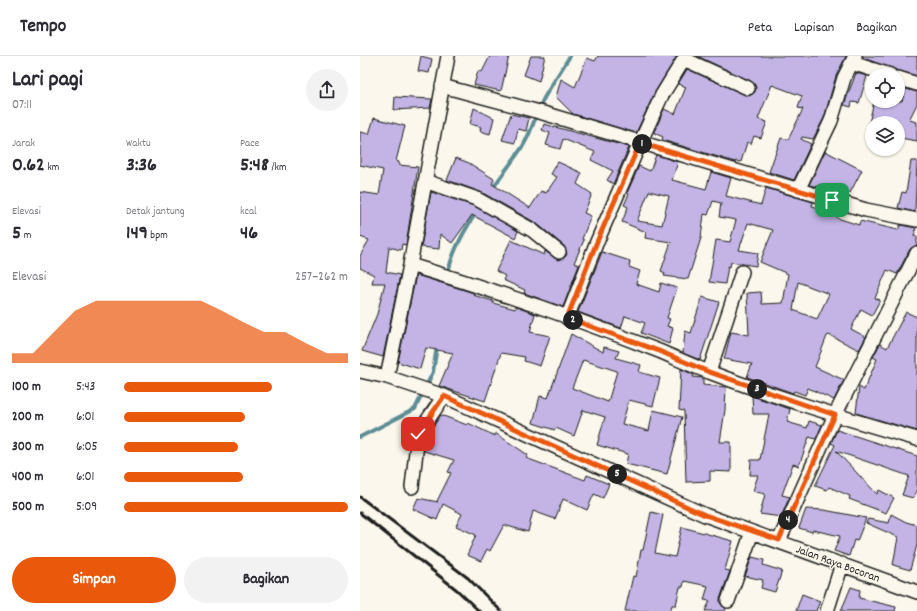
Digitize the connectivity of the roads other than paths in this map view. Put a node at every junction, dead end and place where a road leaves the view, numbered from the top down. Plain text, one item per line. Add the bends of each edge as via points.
1 (448, 56) edge
2 (685, 57) edge
3 (854, 59) edge
4 (874, 68) edge
5 (905, 80) edge
6 (917, 84) edge
7 (442, 86) junction
8 (748, 88) dead end
9 (640, 143) junction
10 (425, 182) junction
11 (798, 190) junction
12 (917, 220) edge
13 (559, 252) dead end
14 (917, 253) edge
15 (410, 265) junction
16 (742, 272) dead end
17 (567, 318) junction
18 (360, 371) edge
19 (709, 372) junction
20 (387, 377) junction
21 (439, 393) junction
22 (835, 415) junction
23 (917, 439) edge
24 (412, 487) dead end
25 (752, 532) junction
26 (779, 540) junction
27 (842, 564) junction
28 (917, 592) edge
29 (728, 601) dead end
30 (827, 611) edge

1 - 7 street
2 - 8 street
2 - 9 street via 662,95
3 - 4 street
3 - 11 street via 844,78 830,121
5 - 6 street
7 - 9 street
7 - 10 street
9 - 11 street
9 - 17 street
10 - 13 street via 483,202 532,230
10 - 15 street
11 - 12 street via 866,210
14 - 22 street
15 - 17 street
15 - 20 street
16 - 19 street
17 - 19 street
18 - 20 street, Jalan Raya Bocoran
19 - 22 street
20 - 21 street, Jalan Raya Bocoran
21 - 24 street via 418,434
21 - 25 street, Jalan Raya Bocoran via 705,515
22 - 23 street
22 - 26 street
25 - 26 street, Jalan Raya Bocoran
25 - 29 street
26 - 27 street, Jalan Raya Bocoran
27 - 28 street, Jalan Raya Bocoran
27 - 30 street

